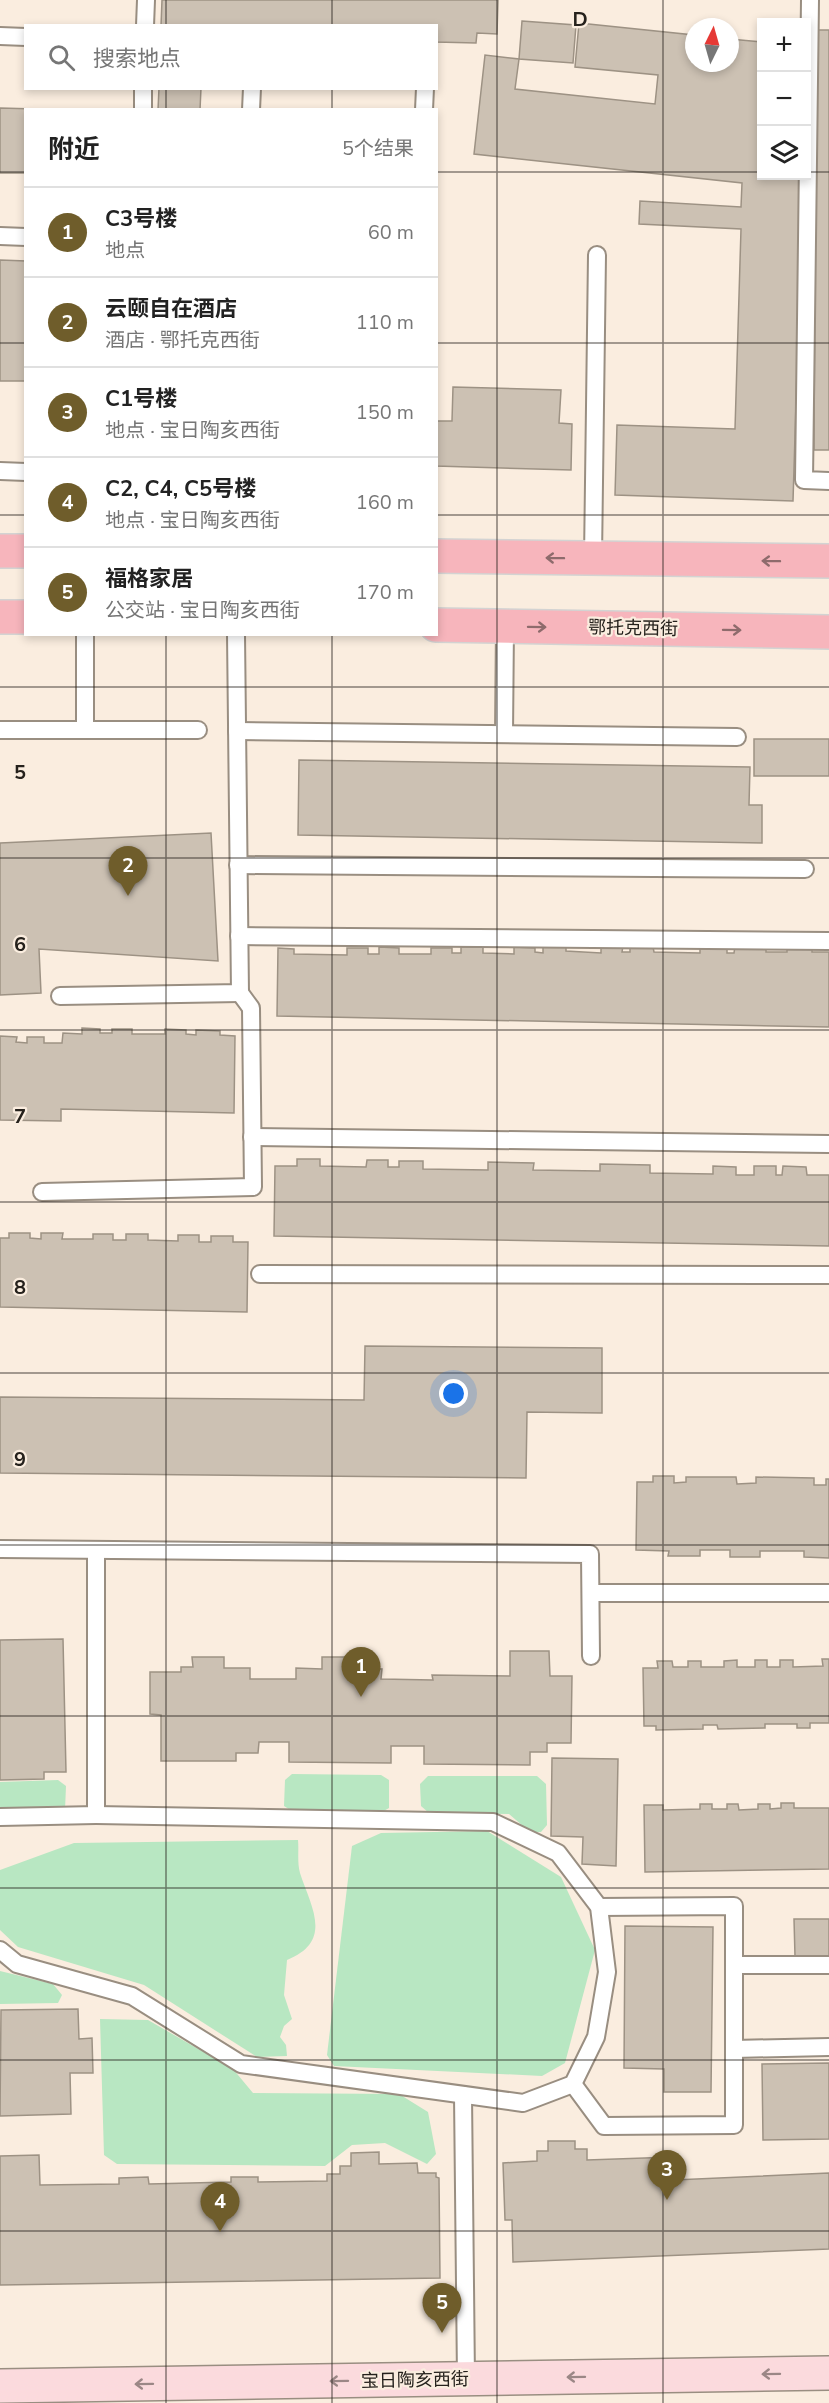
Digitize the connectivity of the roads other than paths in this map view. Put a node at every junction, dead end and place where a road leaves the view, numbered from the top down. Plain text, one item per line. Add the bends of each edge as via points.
1 (146, 0) edge
2 (810, 0) edge
3 (145, 24) edge
4 (0, 36) edge
5 (24, 37) edge
6 (143, 90) edge
7 (252, 90) edge
8 (425, 90) edge
9 (142, 108) edge
10 (251, 108) edge
11 (424, 108) edge
12 (0, 236) edge
13 (24, 237) edge
14 (597, 255) dead end
15 (0, 471) edge
16 (24, 472) edge
17 (829, 481) edge
18 (0, 551) edge
19 (24, 551) edge
20 (438, 556) edge
21 (593, 558) junction
22 (829, 561) edge
23 (0, 617) edge
24 (24, 617) edge
25 (438, 625) edge
26 (505, 626) junction
27 (829, 632) edge
28 (86, 636) edge
29 (236, 636) edge
30 (0, 730) edge
31 (85, 730) junction
32 (198, 730) dead end
33 (237, 731) junction
34 (504, 734) junction
35 (737, 737) dead end
36 (238, 865) junction
37 (805, 869) dead end
38 (239, 936) junction
39 (829, 941) edge
40 (240, 993) junction
41 (60, 996) dead end
42 (252, 1137) junction
43 (829, 1144) edge
44 (42, 1192) dead end
45 (260, 1274) dead end
46 (829, 1275) edge
47 (0, 1549) edge
48 (96, 1550) junction
49 (591, 1593) junction
50 (829, 1593) edge
51 (591, 1656) dead end
52 (96, 1815) junction
53 (0, 1817) edge
54 (598, 1907) junction
55 (0, 1950) edge
56 (734, 1965) junction
57 (829, 1965) edge
58 (829, 2047) edge
59 (734, 2049) junction
60 (573, 2084) junction
61 (463, 2095) junction
62 (829, 2373) edge
63 (466, 2379) junction
64 (0, 2386) edge

1 - 3 lane
2 - 17 lane via 804,480
4 - 5 lane
6 - 9 lane
7 - 10 lane
8 - 11 lane
12 - 13 lane
14 - 21 lane
15 - 16 lane
18 - 19 main road
21 -> 20 main road
22 -> 21 main road
23 - 24 main road
25 - 26 main road, 鄂托克西街
26 -> 27 main road, 鄂托克西街
26 - 34 lane
28 - 31 lane
29 - 33 lane
30 - 31 lane
31 - 32 lane
33 - 34 lane
33 - 36 lane
34 - 35 lane
36 - 37 lane
36 - 38 lane
38 - 39 lane
38 - 40 lane
40 - 41 lane
40 - 42 lane via 251,1008
42 - 43 lane
42 - 44 lane via 253,1187
45 - 46 lane
47 - 48 lane
48 - 49 lane via 590,1554
48 - 52 lane
49 - 50 lane
49 - 51 lane
52 - 53 lane
52 - 54 lane via 494,1822 558,1853
54 - 56 lane via 735,1906
54 - 60 lane via 607,1972 596,2037
55 - 61 lane via 17,1964 132,1996 241,2064
56 - 57 lane
56 - 59 lane
58 - 59 lane
59 - 60 lane via 734,2125 604,2127
60 - 61 lane via 523,2103
61 - 63 lane
62 -> 63 street, 宝日陶亥西街
63 -> 64 street, 宝日陶亥西街

